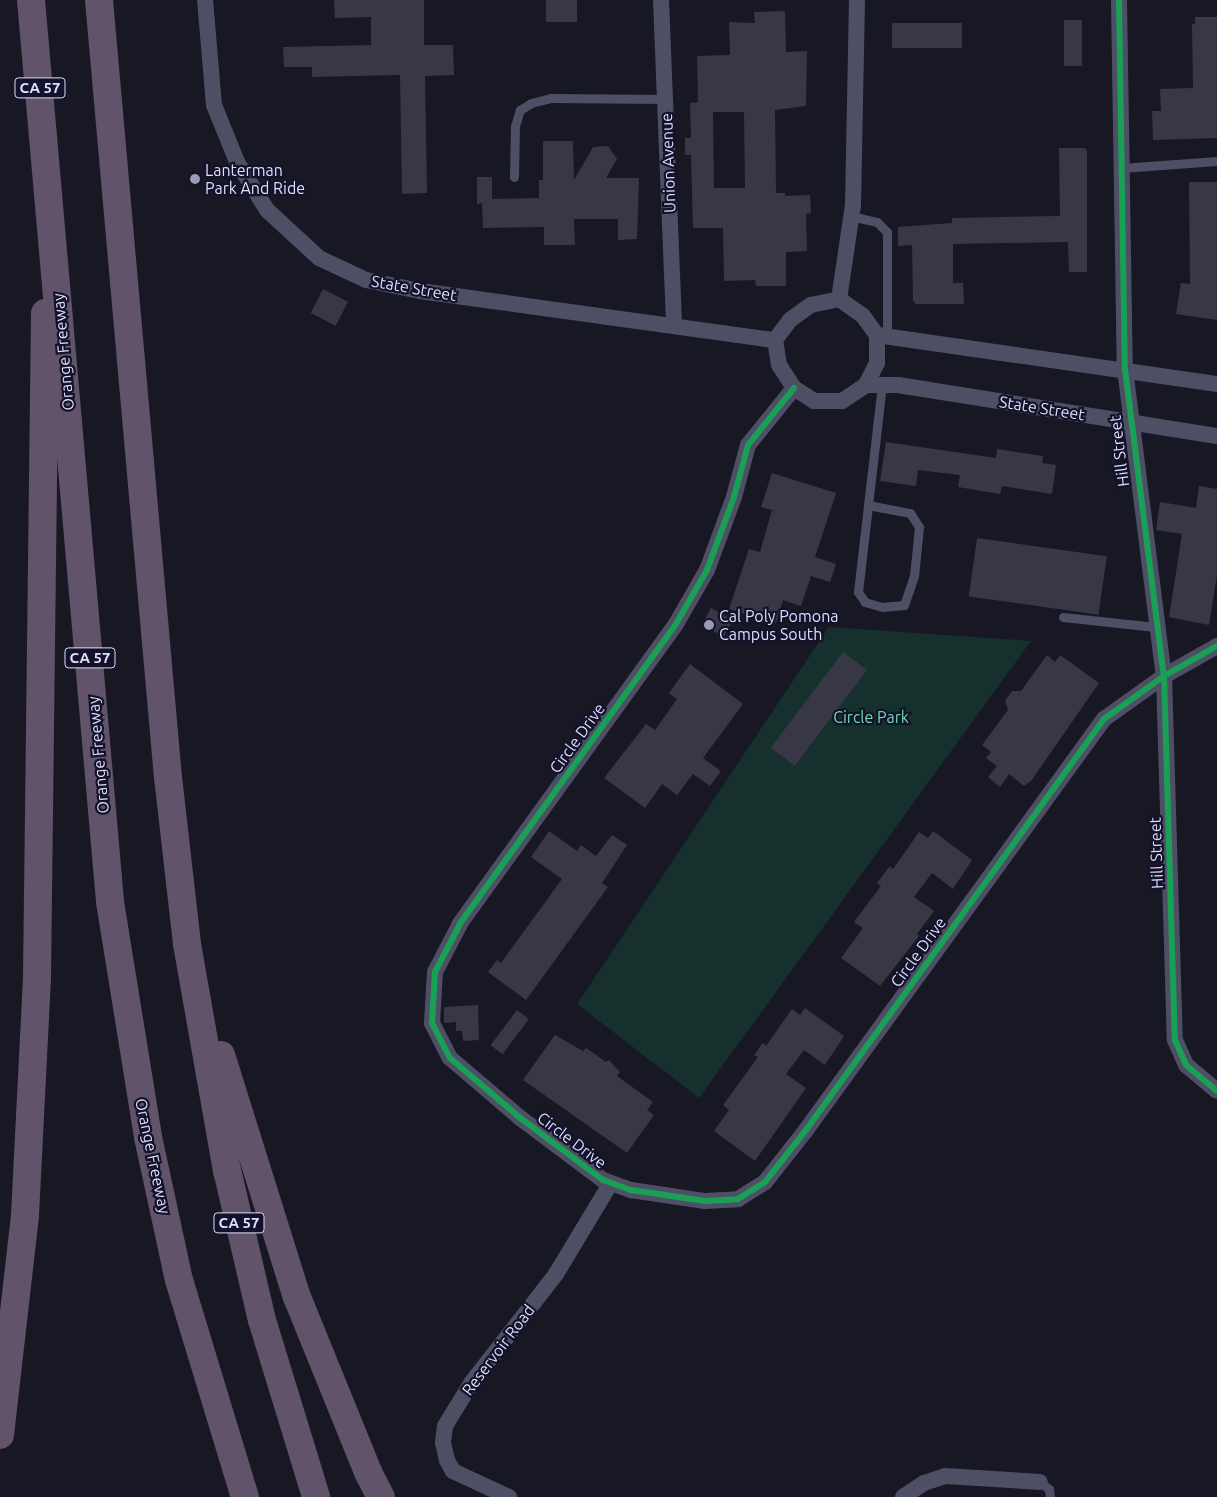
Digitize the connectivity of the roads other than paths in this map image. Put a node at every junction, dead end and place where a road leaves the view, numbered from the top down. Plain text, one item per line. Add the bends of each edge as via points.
1 (31, 0) edge
2 (99, 0) edge
3 (205, 0) edge
4 (661, 0) edge
5 (857, 0) edge
6 (1119, 0) edge
7 (665, 99) junction
8 (1217, 161) edge
9 (1121, 168) junction
10 (47, 176) junction
11 (514, 177) dead end
12 (851, 216) junction
13 (839, 299) junction
14 (674, 326) junction
15 (882, 336) junction
16 (775, 340) junction
17 (1124, 369) junction
18 (1217, 384) edge
19 (874, 385) junction
20 (794, 388) junction
21 (1129, 422) junction
22 (1217, 436) edge
23 (868, 505) junction
24 (1063, 617) dead end
25 (1155, 628) junction
26 (1217, 646) edge
27 (1164, 676) junction
28 (187, 944) junction
29 (1217, 1091) edge
30 (611, 1183) junction
31 (0, 1435) edge
32 (1040, 1482) joint
33 (246, 1497) edge
34 (316, 1497) edge
35 (381, 1497) edge
36 (509, 1497) edge
37 (903, 1497) edge
38 (1050, 1497) edge

1 - 10 highway, Orange Freeway / CA 57
2 - 28 highway, CA 57 via 168,777
3 - 14 street, State Street via 214,106 237,162 267,210 318,258 366,280 420,291
4 - 7 street, Union Avenue
5 - 12 street
6 - 9 street, Hill Street
7 - 11 lane via 551,98 531,103 520,110 515,126
7 - 14 street, Union Avenue
8 - 9 lane
9 - 17 street, Hill Street
10 - 31 highway via 37,978 25,1215
10 - 33 highway, Orange Freeway / CA 57 via 110,902 130,1038 179,1280
12 - 13 street
12 - 15 lane via 877,222 887,232
13 - 15 street via 863,316
13 - 16 street via 811,305 790,320
14 - 16 street, State Street
15 - 17 street
15 - 19 street
16 - 20 street via 779,365
17 - 18 street
17 - 21 street, Hill Street
19 - 20 street via 842,400 814,401
19 - 21 street, State Street
19 - 23 lane
20 - 30 street, Circle Drive via 748,445 734,497 707,570 676,624 460,924 436,972 432,1023 450,1058 519,1117
21 - 22 street, State Street
21 - 25 street, Hill Street
23 - 23 lane via 858,592 865,602 882,607 904,604 914,576 919,527 910,513
24 - 25 lane
25 - 27 street, Hill Street
26 - 27 street, Circle Drive
27 - 29 street, Hill Street via 1175,1040 1186,1065
27 - 30 street, Circle Drive via 1104,718 765,1182 738,1199 705,1201 630,1190
28 - 34 highway, CA 57 via 227,1170 262,1320
28 - 35 highway via 297,1297
30 - 36 street, Reservoir Road via 556,1274 472,1382 445,1426 442,1442 454,1471
32 - 37 street via 945,1476 924,1483
32 - 38 lane via 1048,1489

